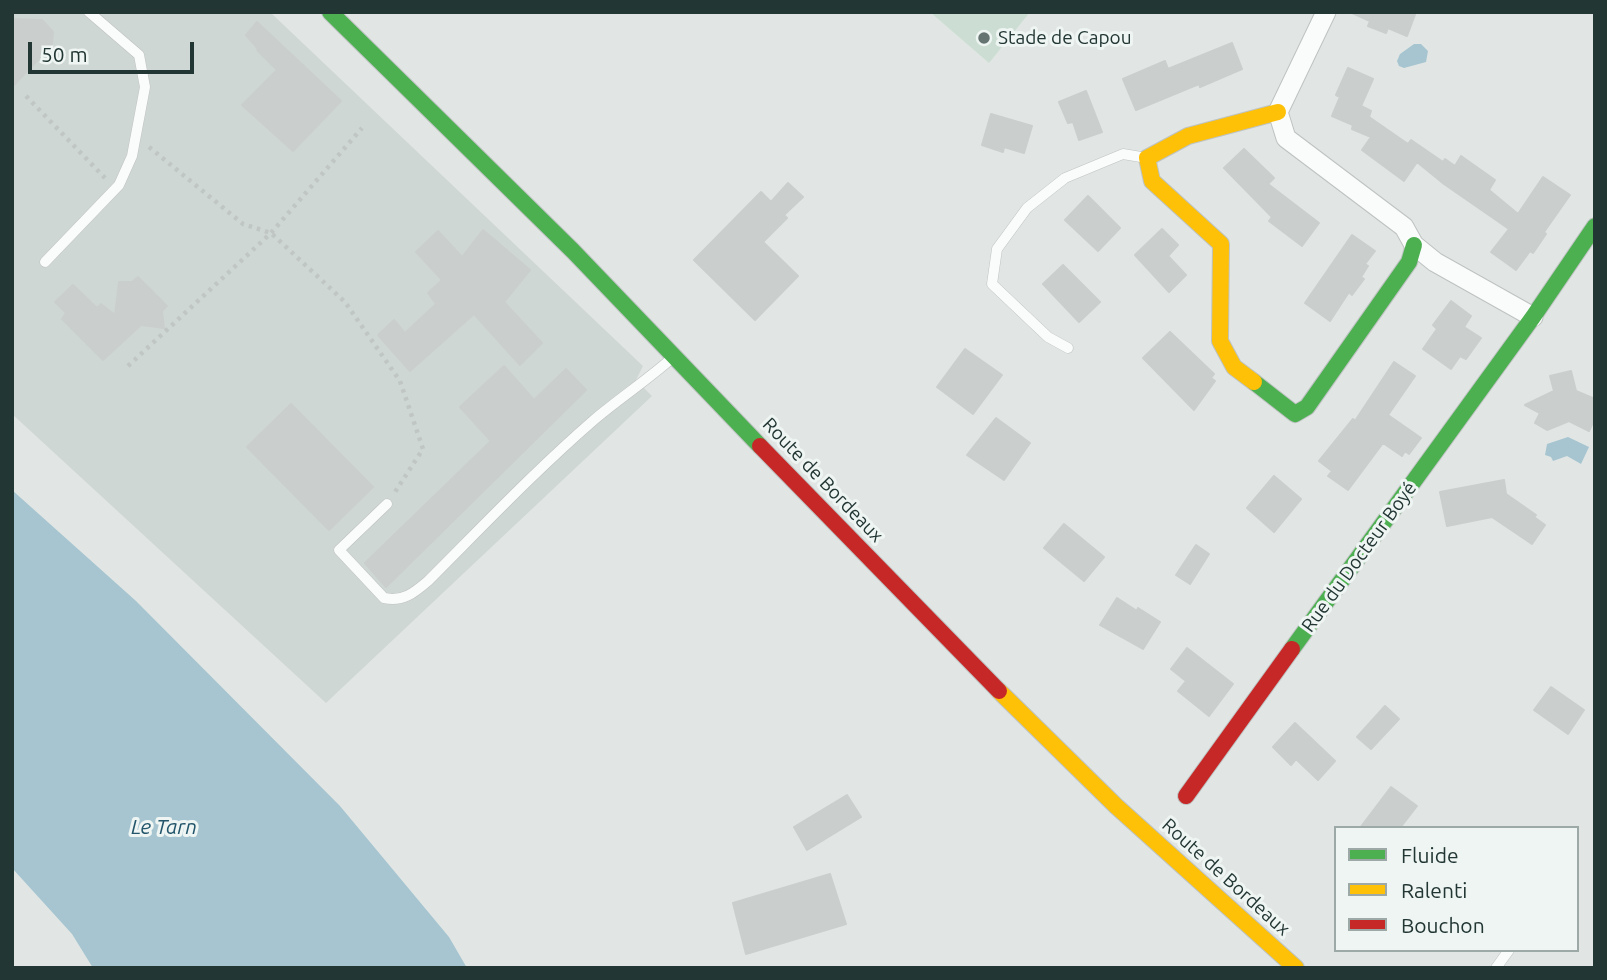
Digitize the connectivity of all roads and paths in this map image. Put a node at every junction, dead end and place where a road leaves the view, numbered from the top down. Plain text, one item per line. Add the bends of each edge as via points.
1 (89, 12) edge
2 (330, 12) edge
3 (1326, 12) edge
4 (26, 96) dead end
5 (1278, 112) junction
6 (362, 128) dead end
7 (136, 135) junction
8 (1147, 158) junction
9 (115, 189) junction
10 (1595, 226) edge
11 (271, 233) junction
12 (1414, 245) junction
13 (45, 262) dead end
14 (1533, 317) junction
15 (1068, 348) dead end
16 (674, 356) junction
17 (128, 366) dead end
18 (387, 504) joint
19 (1186, 796) dead end
20 (1508, 952) edge
21 (1296, 968) edge
22 (1496, 968) edge

1 - 7 lane via 139,55 145,87
2 - 16 street, Route de Bordeaux
3 - 5 street
4 - 9 path
5 - 8 street via 1188,136
5 - 12 street via 1286,138 1404,226
6 - 11 path
7 - 9 lane via 132,156
7 - 11 path via 243,224
8 - 12 street via 1152,181 1221,244 1220,341 1234,367 1296,415 1307,407 1409,262
8 - 15 lane via 1123,154 1065,178 1027,208 997,249 992,284 1048,337
9 - 13 lane
10 - 14 street, Rue du Docteur Boyé
11 - 17 path
11 - 18 path via 345,302 400,381 423,449
12 - 14 street via 1435,262
14 - 19 street, Rue du Docteur Boyé
16 - 18 lane via 544,466 428,581 395,601 384,598 339,550
16 - 21 street, Route de Bordeaux via 1055,746
20 - 22 lane

